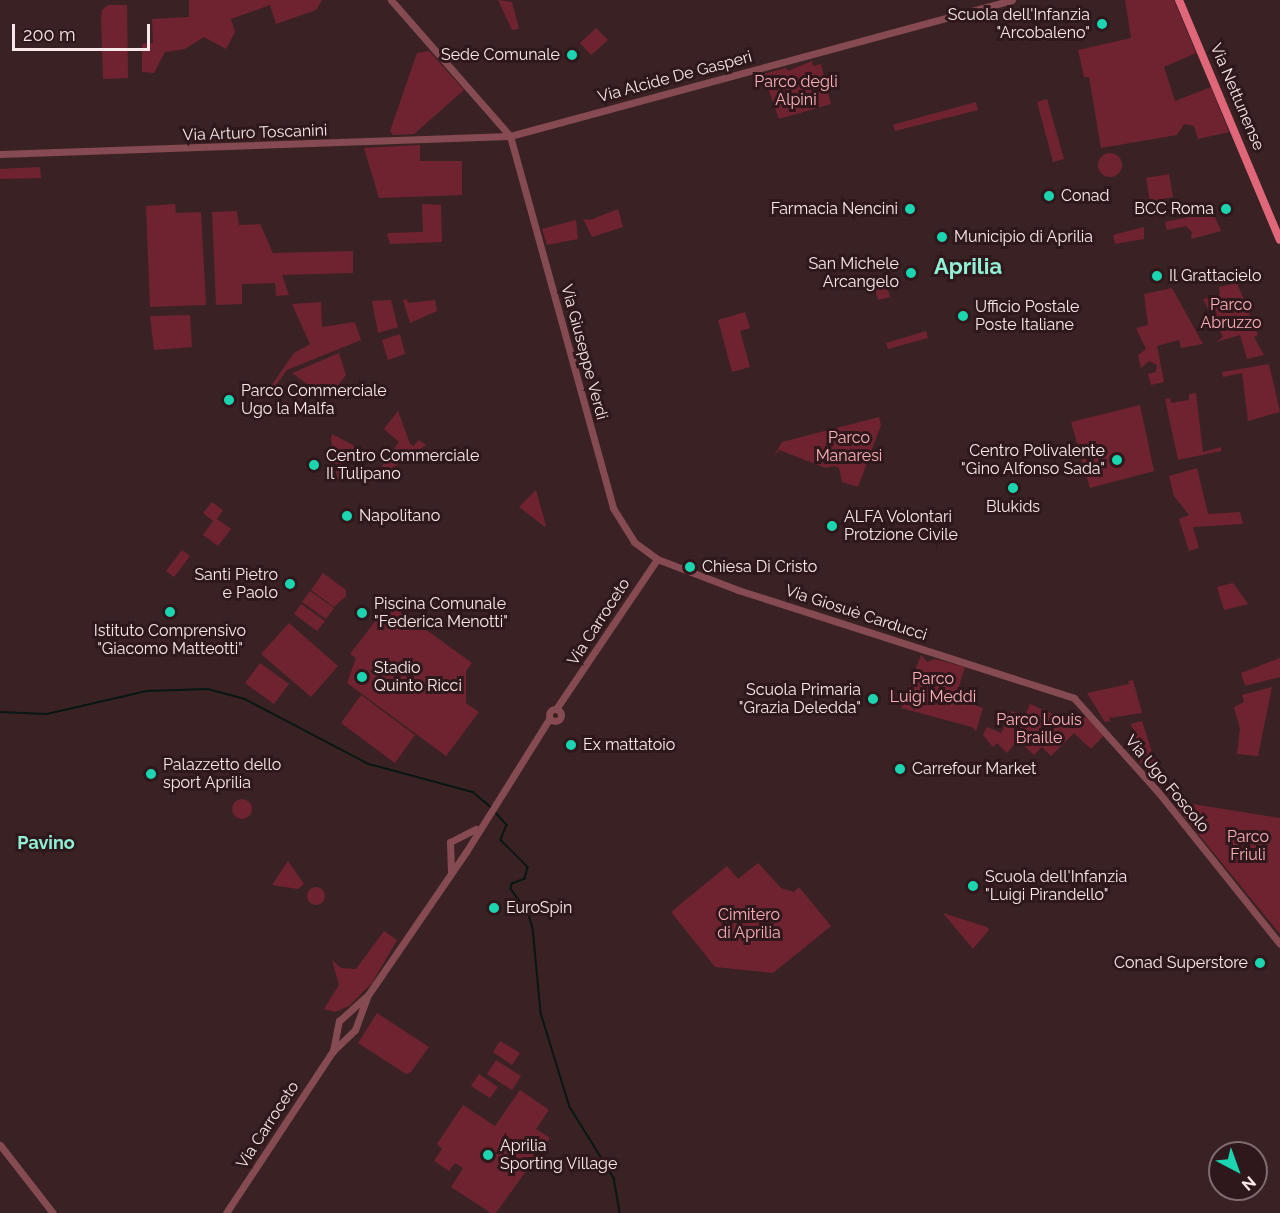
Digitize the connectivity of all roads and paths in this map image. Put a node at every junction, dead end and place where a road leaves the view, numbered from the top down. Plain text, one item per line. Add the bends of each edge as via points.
1 (391, 0) edge
2 (1012, 0) edge
3 (1179, 0) edge
4 (510, 135) junction
5 (0, 154) edge
6 (1280, 240) edge
7 (657, 559) junction
8 (1049, 688) joint
9 (481, 825) junction
10 (463, 837) junction
11 (466, 851) junction
12 (451, 852) junction
13 (450, 873) junction
14 (1279, 941) edge
15 (368, 995) junction
16 (343, 1016) junction
17 (357, 1022) junction
18 (339, 1029) junction
19 (347, 1034) junction
20 (333, 1052) junction
21 (0, 1145) edge
22 (53, 1213) edge
23 (226, 1213) edge

1 - 4 street
2 - 4 street, Via Alcide De Gasperi
3 - 6 main road, Via Nettunense
4 - 5 street, Via Arturo Toscanini
4 - 7 street, Via Giuseppe Verdi via 615,513 634,542
7 - 8 street, Via Giosuè Carducci via 738,590
7 - 9 street, Via Carroceto
8 - 14 street, Via Ugo Foscolo via 1079,701
9 - 10 street, Via Carroceto
9 - 11 street, Via Carroceto
10 - 11 street
10 - 12 street, Via Carroceto via 451,840
11 - 12 street
11 - 13 street, Via Carroceto
12 - 13 street
13 - 15 street, Via Carroceto
15 - 16 street, Via Carroceto
15 - 17 street, Via Carroceto
16 - 17 street via 352,1016
16 - 18 street, Via Carroceto
17 - 19 street, Via Carroceto via 355,1030
18 - 19 street
18 - 20 street, Via Carroceto
19 - 20 street, Via Carroceto
20 - 23 street, Via Carroceto
21 - 22 street

